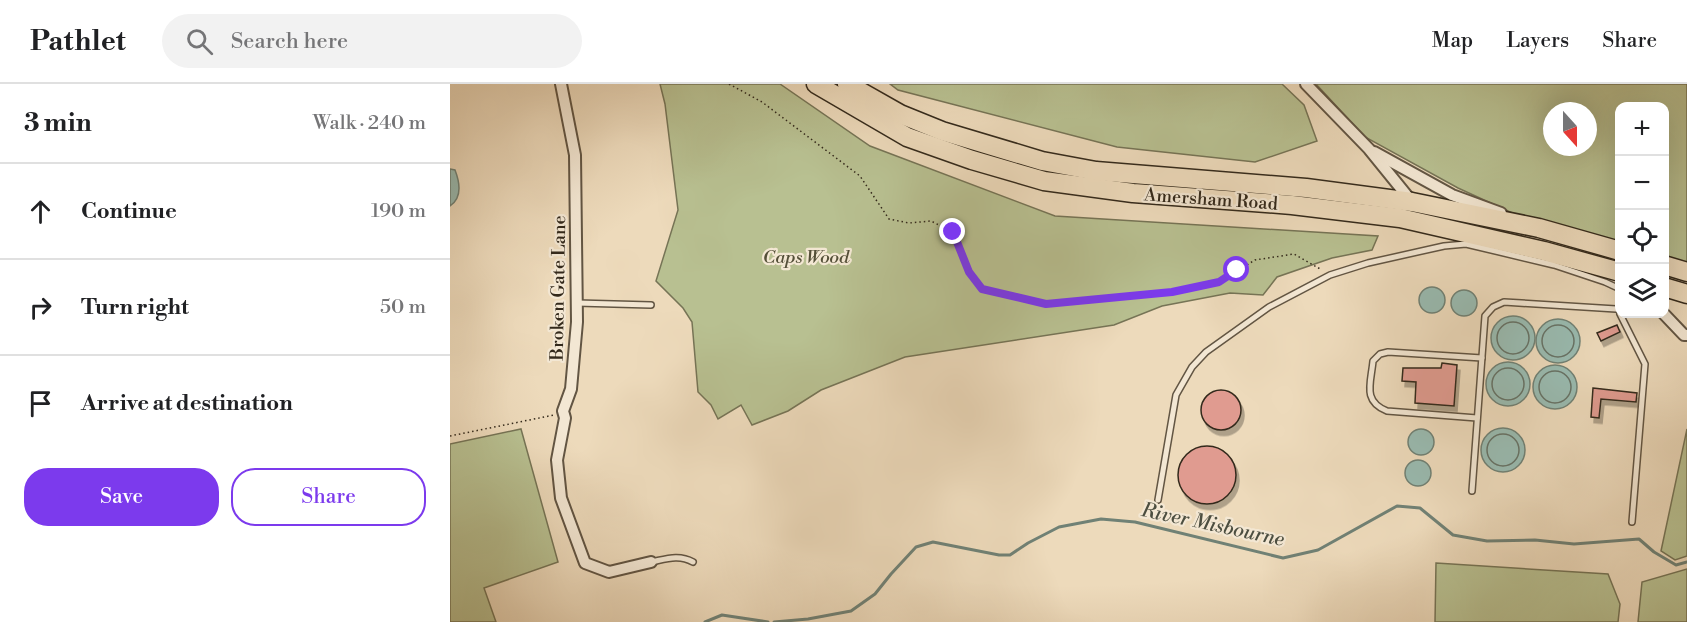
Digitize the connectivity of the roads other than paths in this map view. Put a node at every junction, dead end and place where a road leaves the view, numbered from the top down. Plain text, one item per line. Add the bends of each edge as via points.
1 (561, 84) edge
2 (816, 84) edge
3 (847, 84) edge
4 (1306, 84) edge
5 (1369, 149) junction
6 (1412, 202) junction
7 (1539, 228) junction
8 (1457, 230) junction
9 (1615, 250) edge
10 (1669, 266) edge
11 (1615, 271) edge
12 (1687, 272) edge
13 (1615, 287) edge
14 (1669, 287) edge
15 (1687, 294) edge
16 (577, 303) junction
17 (651, 304) dead end
18 (1615, 312) edge
19 (1621, 318) edge
20 (1668, 318) edge
21 (1687, 335) edge
22 (1482, 358) junction
23 (1477, 418) junction
24 (1472, 491) dead end
25 (1158, 500) dead end
26 (1632, 522) dead end
27 (651, 562) joint
28 (693, 562) dead end

1 - 16 street, Broken Gate Lane via 575,155
2 - 8 highway, Amersham Road via 907,137 1044,181 1133,193 1292,205 1400,218
3 - 6 highway via 900,114 942,131 1042,160 1096,171 1306,188
4 - 5 street
5 - 6 street
5 - 7 street via 1452,195
6 - 7 highway
6 - 8 street via 1430,218
7 - 9 highway
8 - 11 highway, Amersham Road
10 - 12 highway
13 - 25 lane via 1554,265 1466,244 1368,263 1330,275 1269,307 1206,352 1192,367 1176,394
14 - 15 highway
16 - 17 lane
16 - 27 street, Broken Gate Lane via 571,389 563,411 557,460 561,498 585,562 609,572
18 - 22 lane via 1504,303 1493,306 1485,316
19 - 26 lane via 1645,364
20 - 21 street
22 - 23 lane
22 - 23 lane via 1388,352 1373,361 1370,398 1375,406 1387,411
23 - 24 lane
27 - 28 lane via 675,557

